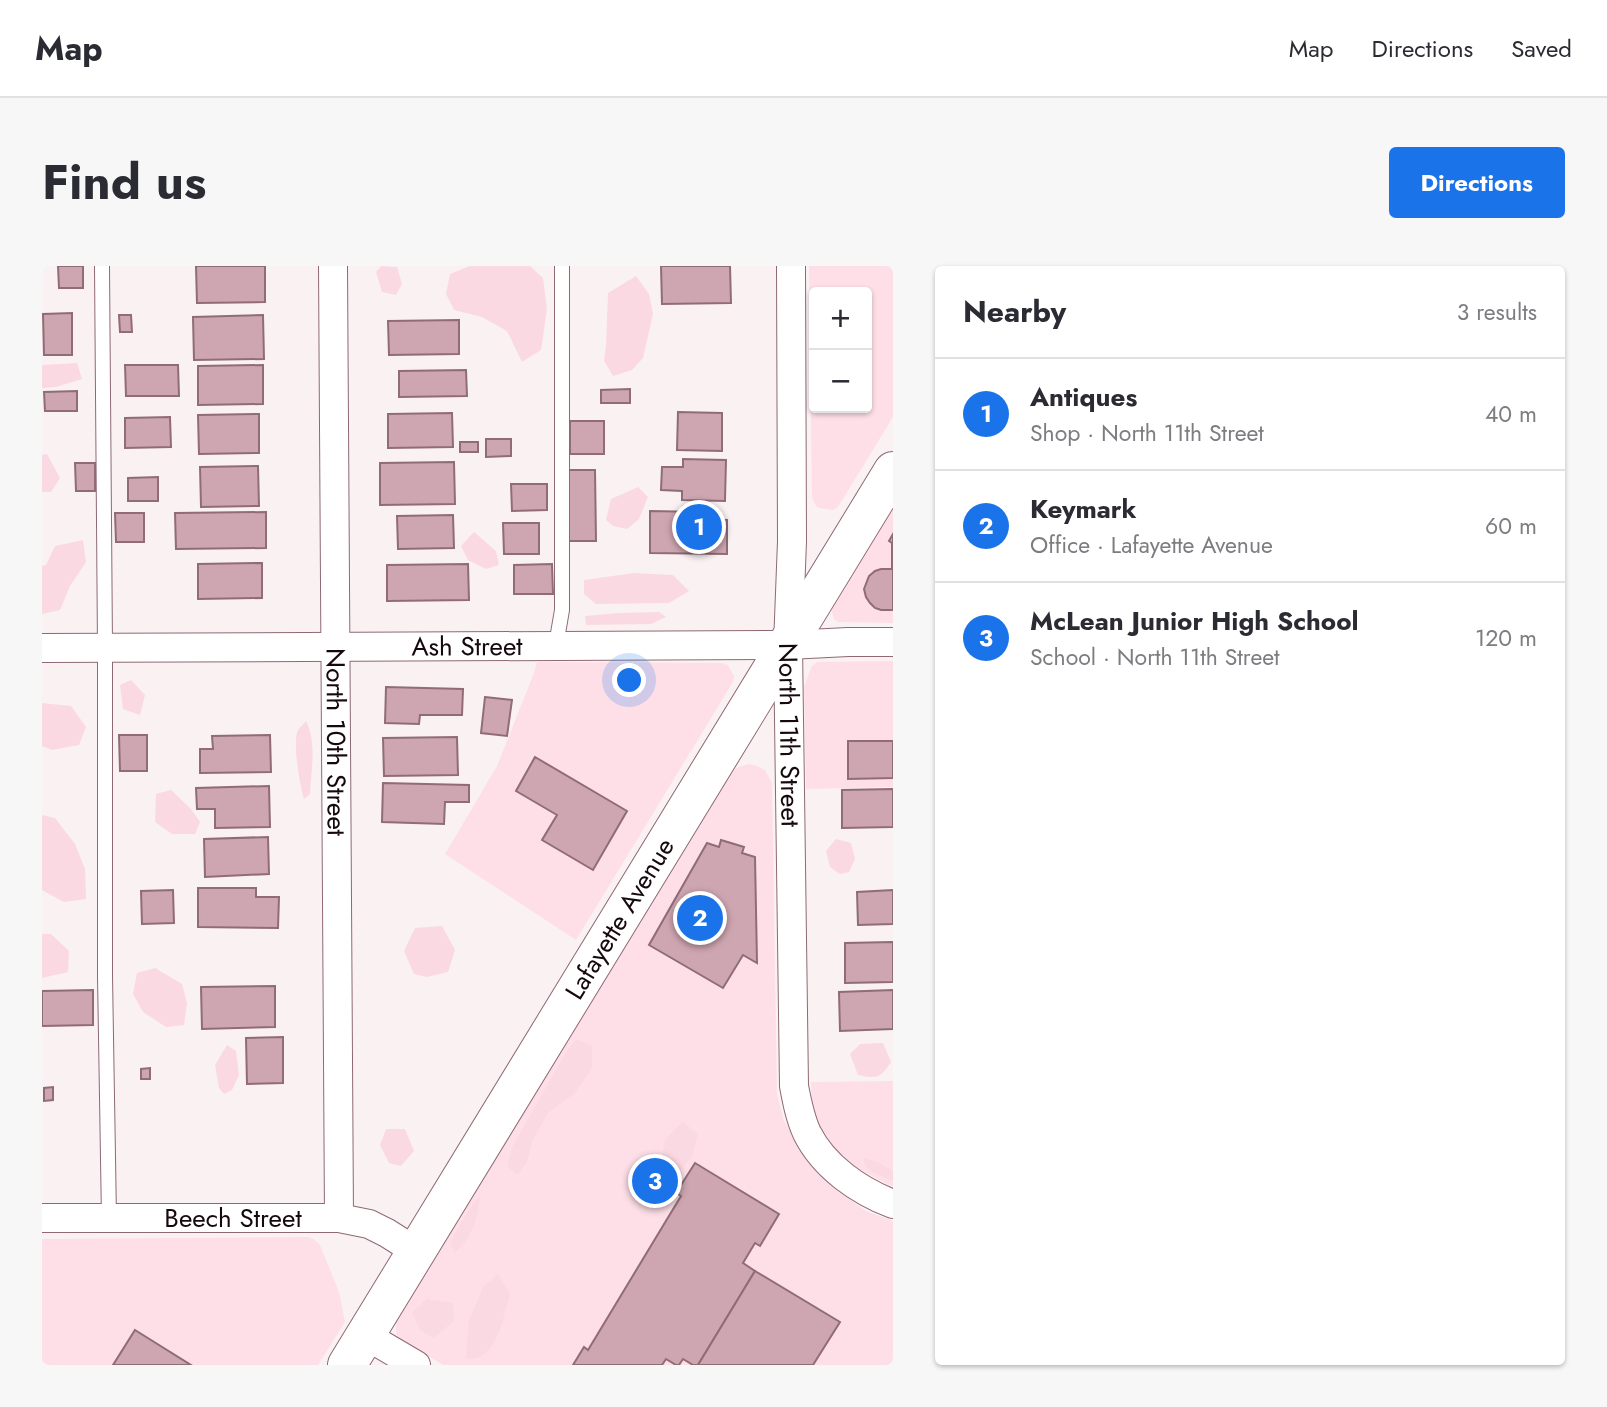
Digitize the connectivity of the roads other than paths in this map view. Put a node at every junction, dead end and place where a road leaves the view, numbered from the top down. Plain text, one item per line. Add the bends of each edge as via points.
1 (102, 266) edge
2 (333, 266) edge
3 (562, 266) edge
4 (791, 266) edge
5 (893, 471) edge
6 (893, 642) edge
7 (556, 645) junction
8 (788, 645) junction
9 (335, 647) junction
10 (42, 648) edge
11 (105, 648) junction
12 (893, 1204) edge
13 (110, 1218) junction
14 (339, 1218) junction
15 (42, 1219) edge
16 (417, 1252) junction
17 (356, 1350) edge
18 (416, 1365) edge

1 - 11 lane
2 - 9 street, North 10th Street
3 - 7 lane via 562,610
4 - 8 street, North 11th Street
5 - 8 street, Lafayette Avenue
6 - 8 street, Ash Street
7 - 8 street, Ash Street
7 - 9 street, Ash Street
8 - 12 street, North 11th Street via 794,1086 807,1134 832,1165 853,1185
8 - 16 street, Lafayette Avenue
9 - 11 street, Ash Street
9 - 14 street, North 10th Street
10 - 11 street, Ash Street
11 - 13 lane
13 - 14 street, Beech Street
13 - 15 street, Beech Street
14 - 16 street, Beech Street via 369,1224
16 - 17 street, Lafayette Avenue
17 - 18 street

